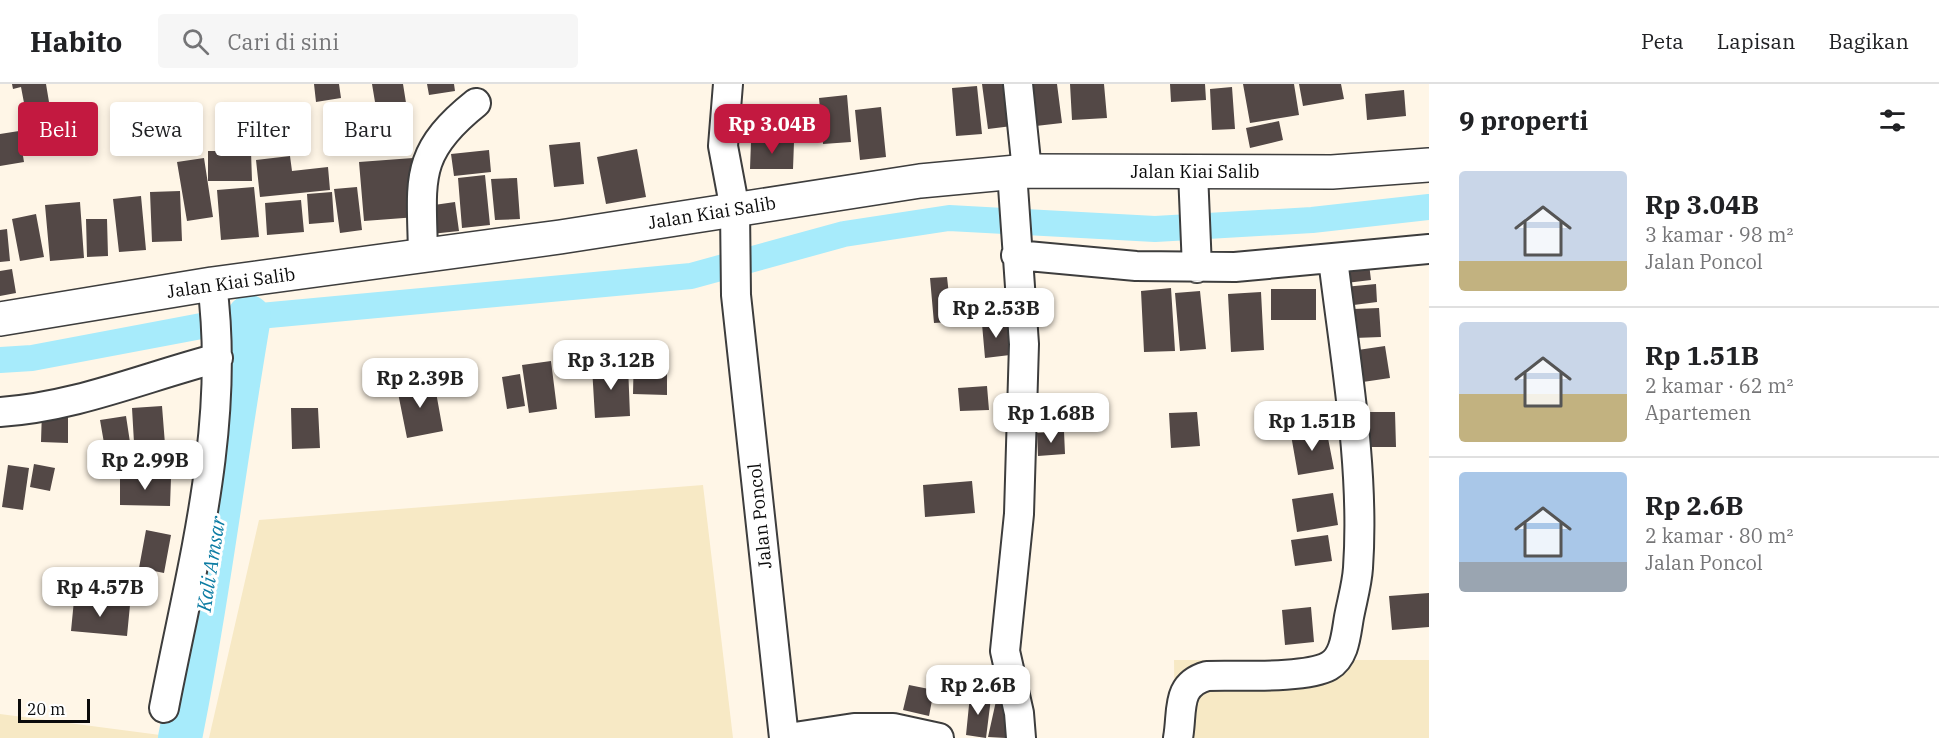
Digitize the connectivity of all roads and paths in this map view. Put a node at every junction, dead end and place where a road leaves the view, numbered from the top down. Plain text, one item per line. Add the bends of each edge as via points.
1 (728, 84) edge
2 (1018, 84) edge
3 (476, 103) dead end
4 (1429, 165) edge
5 (1017, 180) junction
6 (1192, 181) junction
7 (735, 210) junction
8 (1015, 248) junction
9 (1429, 249) edge
10 (423, 256) junction
11 (1196, 257) junction
12 (1333, 259) junction
13 (214, 296) junction
14 (0, 318) edge
15 (218, 354) junction
16 (0, 412) edge
17 (164, 708) dead end
18 (796, 736) edge
19 (939, 738) edge
20 (1021, 738) edge
21 (1178, 738) edge

1 - 7 street via 723,146
2 - 5 street
3 - 10 street via 446,130 429,153 423,173
4 - 6 street, Jalan Kiai Salib
5 - 6 street, Jalan Kiai Salib
5 - 7 street, Jalan Kiai Salib via 862,188
5 - 8 street
6 - 11 street
7 - 10 street, Jalan Kiai Salib
7 - 18 street, Jalan Poncol via 736,295
8 - 11 street via 1136,266
8 - 20 street via 1024,344 1019,514 1005,651
9 - 12 street
10 - 13 street, Jalan Kiai Salib
11 - 12 street
12 - 21 street via 1359,516 1358,570 1344,645 1337,659 1318,670 1195,679 1183,694
13 - 14 street, Jalan Kiai Salib
13 - 15 street
15 - 16 street via 86,399
15 - 17 street via 214,444
18 - 19 street via 854,728 892,728

